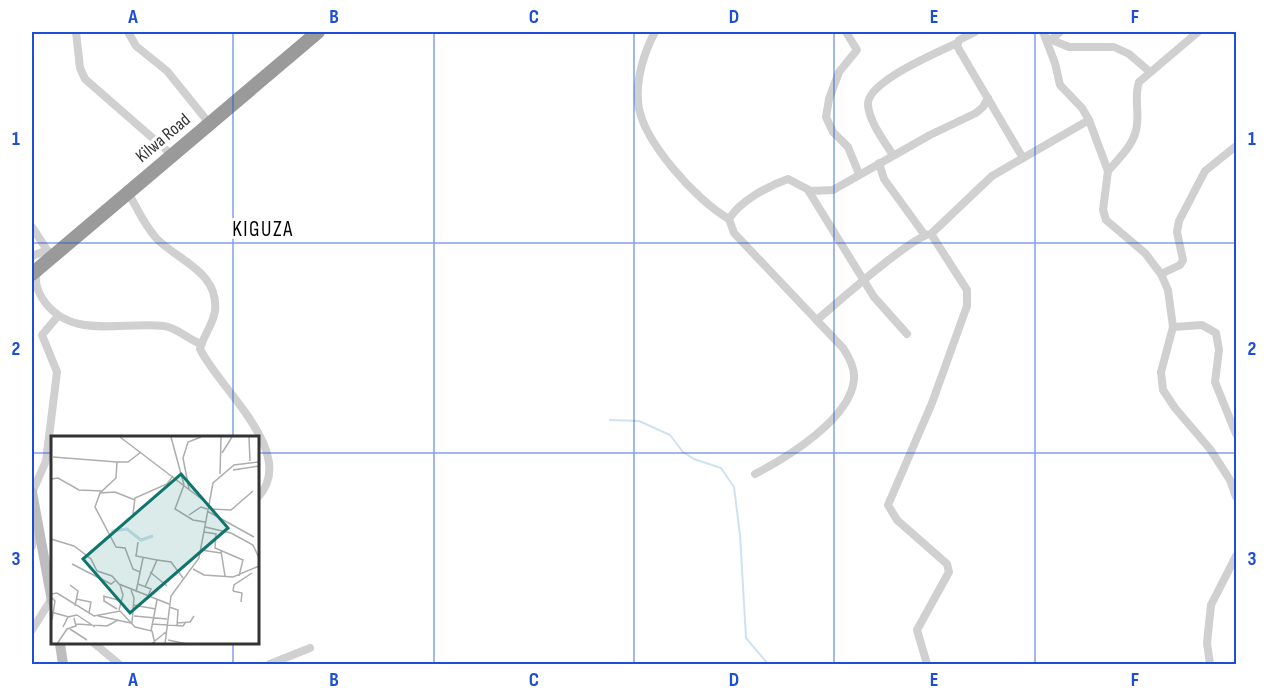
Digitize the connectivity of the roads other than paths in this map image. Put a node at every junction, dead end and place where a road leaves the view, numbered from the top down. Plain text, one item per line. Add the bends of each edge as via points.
1 (76, 32) edge
2 (128, 32) edge
3 (318, 32) edge
4 (655, 32) edge
5 (846, 32) edge
6 (975, 32) edge
7 (1060, 32) edge
8 (1193, 33) edge
9 (1047, 36) edge
10 (957, 43) junction
11 (1150, 72) junction
12 (988, 98) junction
13 (1089, 120) junction
14 (209, 123) junction
15 (1236, 146) edge
16 (172, 154) junction
17 (893, 155) junction
18 (1023, 158) junction
19 (879, 163) junction
20 (1108, 171) junction
21 (859, 174) junction
22 (128, 190) junction
23 (808, 190) junction
24 (729, 219) junction
25 (32, 227) edge
26 (927, 234) junction
27 (48, 254) junction
28 (32, 256) edge
29 (34, 271) edge
30 (1161, 274) junction
31 (865, 282) junction
32 (58, 316) junction
33 (818, 319) junction
34 (1173, 327) junction
35 (907, 334) dead end
36 (201, 344) junction
37 (1236, 434) edge
38 (258, 436) edge
39 (260, 439) edge
40 (755, 474) dead end
41 (32, 492) edge
42 (260, 494) edge
43 (1236, 497) edge
44 (36, 527) junction
45 (32, 546) edge
46 (1236, 556) edge
47 (51, 592) edge
48 (51, 598) edge
49 (32, 630) edge
50 (60, 645) edge
51 (96, 645) edge
52 (310, 648) dead end
53 (63, 664) edge
54 (119, 664) edge
55 (270, 664) edge
56 (927, 664) edge
57 (1210, 664) edge

1 - 16 street via 80,68 86,79
2 - 14 street via 136,46 167,71
3 - 14 highway, Kilwa Road
4 - 24 street via 645,48 638,88 640,115 690,189 709,208
5 - 21 street via 857,50 839,72 826,117 833,132 848,147
6 - 10 street
7 - 9 street
8 - 11 street
9 - 11 street via 1070,47 1114,47
9 - 13 street via 1060,85
10 - 12 street
10 - 17 street via 880,83 870,95 869,111
11 - 20 street via 1136,90 1134,138
12 - 17 street via 976,113
12 - 18 street
13 - 18 street
13 - 20 street
14 - 16 highway, Kilwa Road
15 - 30 street via 1205,171 1195,187 1177,232 1183,260
16 - 22 highway, Kilwa Road
17 - 19 street
18 - 26 street via 986,181
19 - 21 street
19 - 26 street via 884,179
20 - 30 street via 1102,210 1106,220 1138,246
21 - 23 street via 833,190
22 - 27 highway, Kilwa Road
22 - 36 street via 158,239 209,281 215,313
23 - 24 street via 794,181 780,182 741,206
23 - 31 street
24 - 33 street via 734,233
25 - 27 street
26 - 31 street
26 - 56 street via 958,274 968,298 932,403 888,505 897,520 943,559 949,572 917,630
27 - 28 street
27 - 29 highway, Kilwa Road
29 - 32 street via 39,294
30 - 34 street
31 - 33 street
31 - 35 street
32 - 36 street via 79,324 169,327
32 - 41 street via 42,335 57,372 46,461
33 - 40 street via 850,360 854,378 850,394 839,411 796,450
34 - 37 street via 1202,326 1216,333 1219,350 1215,382
34 - 43 street via 1161,372 1163,390 1210,449
36 - 38 street via 202,353
39 - 42 street via 269,457 270,479
41 - 44 street
44 - 45 street
44 - 47 street
46 - 57 street via 1211,605 1207,643
48 - 49 street
50 - 53 street
51 - 54 street
52 - 55 street

